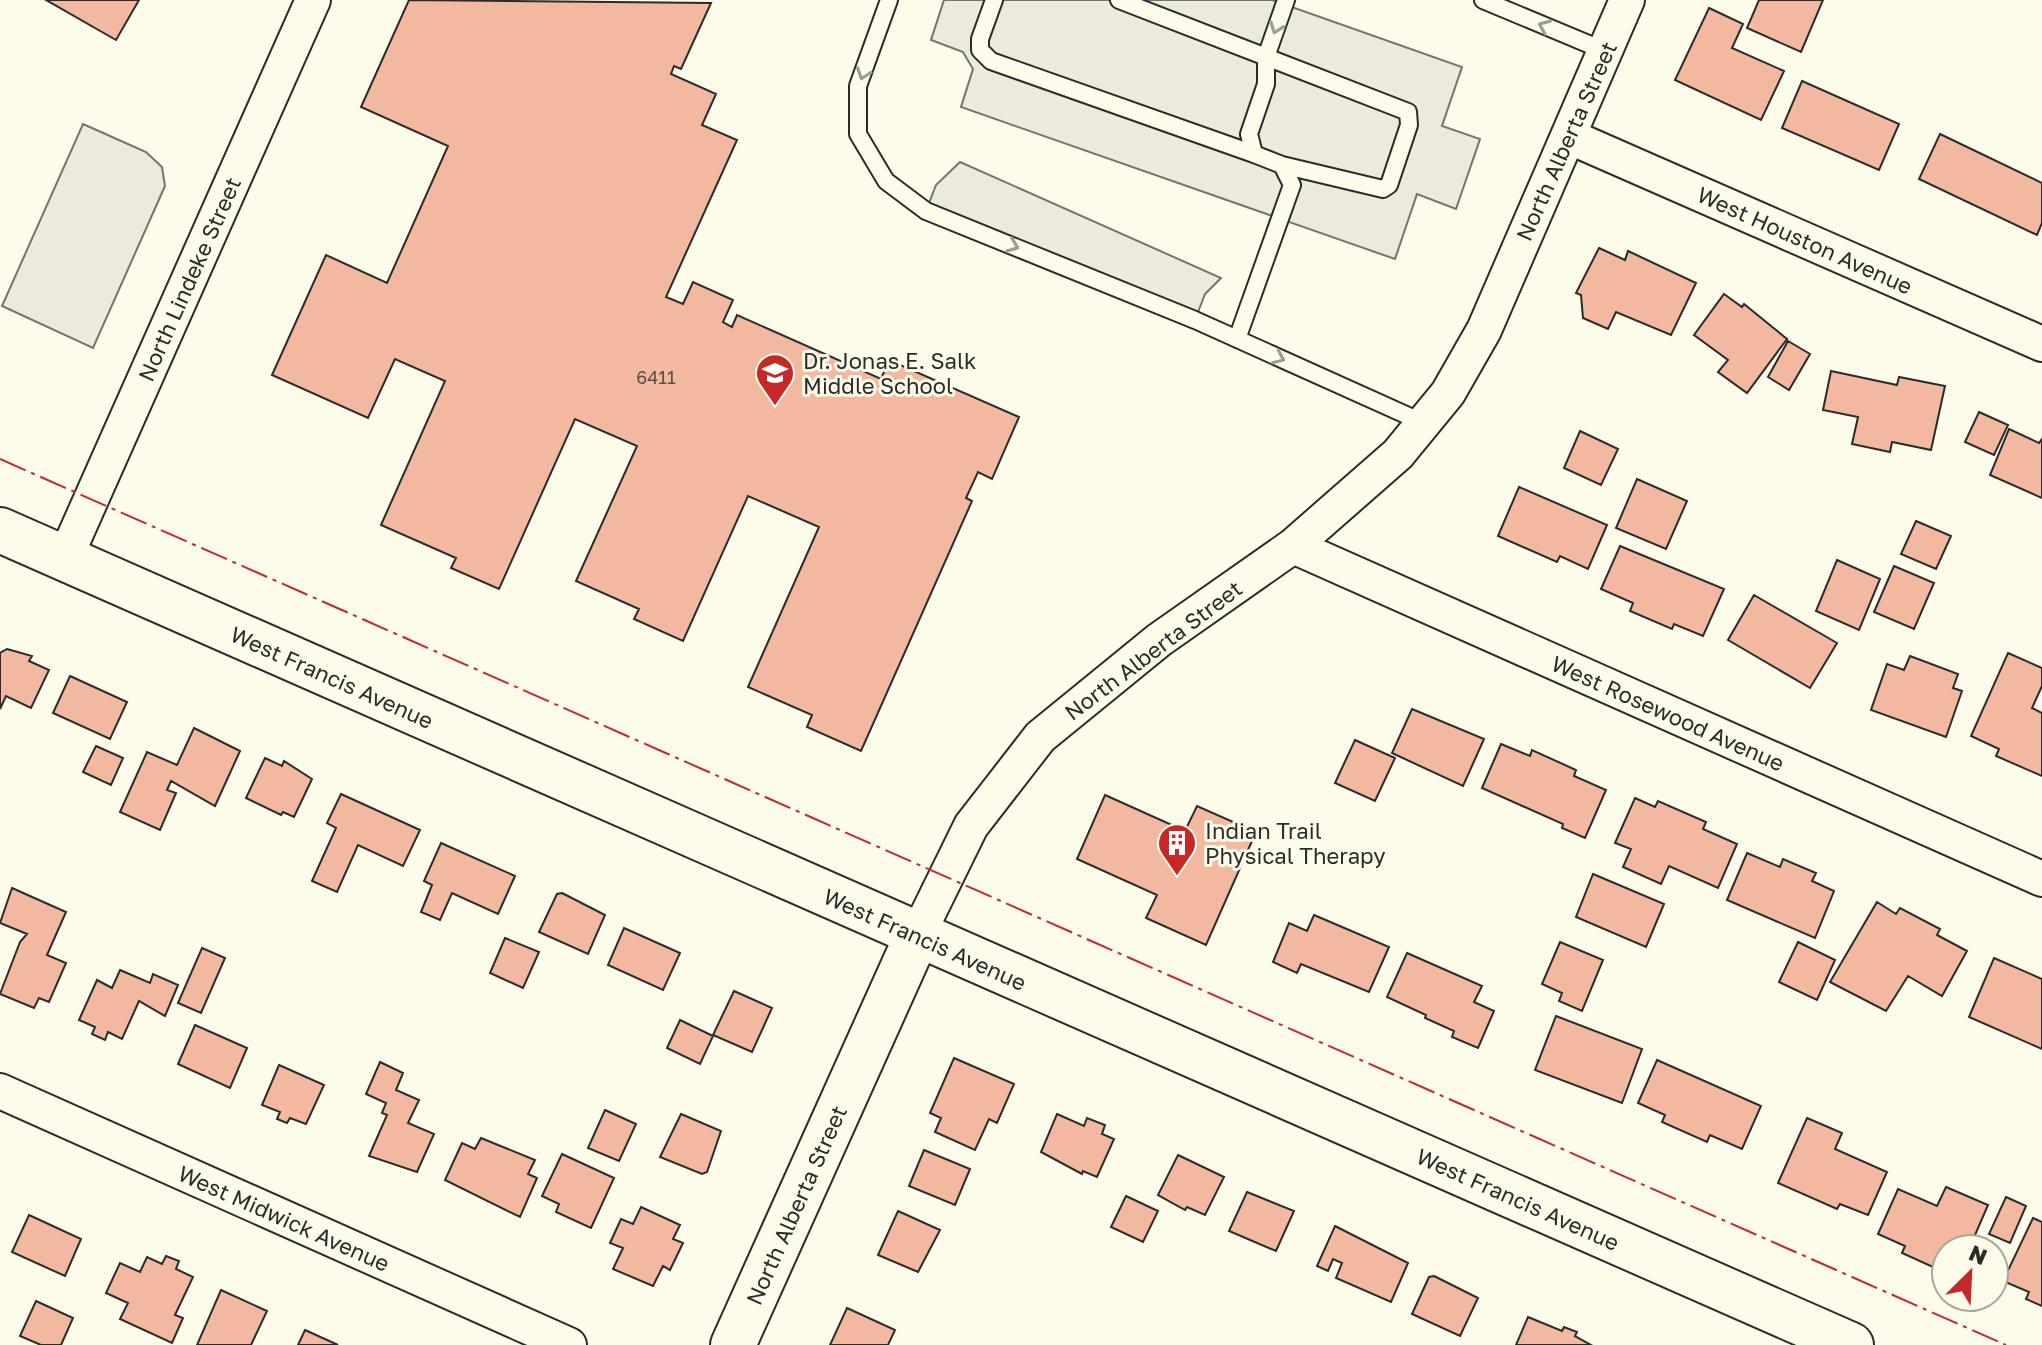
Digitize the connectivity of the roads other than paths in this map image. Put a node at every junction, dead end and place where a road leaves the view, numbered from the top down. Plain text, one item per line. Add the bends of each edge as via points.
1 (313, 0) edge
2 (889, 0) edge
3 (994, 0) edge
4 (1119, 0) edge
5 (1286, 0) edge
6 (1483, 0) edge
7 (1627, 0) edge
8 (1605, 51) junction
9 (1266, 57) junction
10 (1568, 136) junction
11 (1254, 154) junction
12 (1282, 165) junction
13 (1237, 339) junction
14 (2042, 344) edge
15 (1424, 423) junction
16 (0, 530) edge
17 (1293, 546) junction
18 (65, 558) junction
19 (2042, 879) edge
20 (917, 936) junction
21 (0, 1091) edge
22 (569, 1345) edge
23 (733, 1345) edge
24 (1851, 1345) edge

1 - 18 street, North Lindeke Street
2 -> 13 lane via 858,86 858,134 886,181 926,211
3 - 11 lane via 980,39 980,50 991,61
4 - 9 lane
5 -> 9 lane
8 -> 6 lane
7 - 8 street, North Alberta Street
8 - 10 street, North Alberta Street
9 - 11 lane via 1266,84 1249,134
9 - 12 lane via 1405,108 1410,116 1389,185 1383,189
10 - 14 street, West Houston Avenue
10 - 15 street, North Alberta Street via 1484,330
11 - 12 lane
12 - 13 lane via 1292,185
13 -> 15 lane
15 - 17 street, North Alberta Street via 1398,454
16 - 18 main road, West Francis Avenue
17 - 19 street, West Rosewood Avenue
17 - 20 street, North Alberta Street via 1159,640 1040,737 971,826
18 - 20 main road, West Francis Avenue
20 - 23 main road, North Alberta Street
20 - 24 main road, West Francis Avenue
21 - 22 street, West Midwick Avenue

